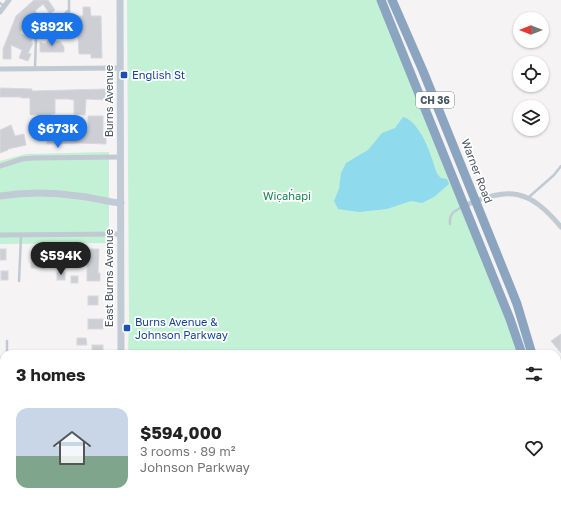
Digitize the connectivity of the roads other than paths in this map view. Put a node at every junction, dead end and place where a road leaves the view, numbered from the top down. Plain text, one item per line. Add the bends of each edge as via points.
1 (9, 0) edge
2 (69, 0) edge
3 (120, 0) edge
4 (381, 0) edge
5 (392, 0) edge
6 (2, 4) edge
7 (0, 12) edge
8 (68, 12) junction
9 (69, 24) dead end
10 (120, 68) junction
11 (0, 69) edge
12 (35, 69) junction
13 (120, 157) junction
14 (0, 166) edge
15 (561, 166) edge
16 (0, 196) edge
17 (528, 198) junction
18 (475, 201) junction
19 (121, 203) junction
20 (464, 206) junction
21 (450, 224) dead end
22 (561, 227) edge
23 (120, 234) junction
24 (0, 235) edge
25 (21, 235) junction
26 (19, 281) dead end
27 (7, 341) dead end
28 (7, 350) edge
29 (121, 350) edge
30 (521, 350) edge
31 (531, 350) edge

1 - 6 street
2 - 8 lane
3 - 10 street, Burns Avenue
4 - 20 highway, CH 36
5 - 18 highway, Warner Road / CH 36
6 - 7 street
8 - 9 lane
8 - 12 lane via 36,38
10 - 12 street
10 - 13 street, Burns Avenue
11 - 12 street
13 - 14 street via 27,158
13 - 19 street, Burns Avenue
15 - 17 lane
16 - 19 street via 46,193
17 - 18 street via 519,194 498,194
17 - 22 street via 546,209
18 - 20 street
18 - 31 highway, Warner Road / CH 36 via 516,304
19 - 23 street, East Burns Avenue
20 - 21 lane via 452,213
20 - 30 highway, CH 36
23 - 25 street
23 - 29 street, East Burns Avenue
24 - 25 street
25 - 26 lane
27 - 28 lane

